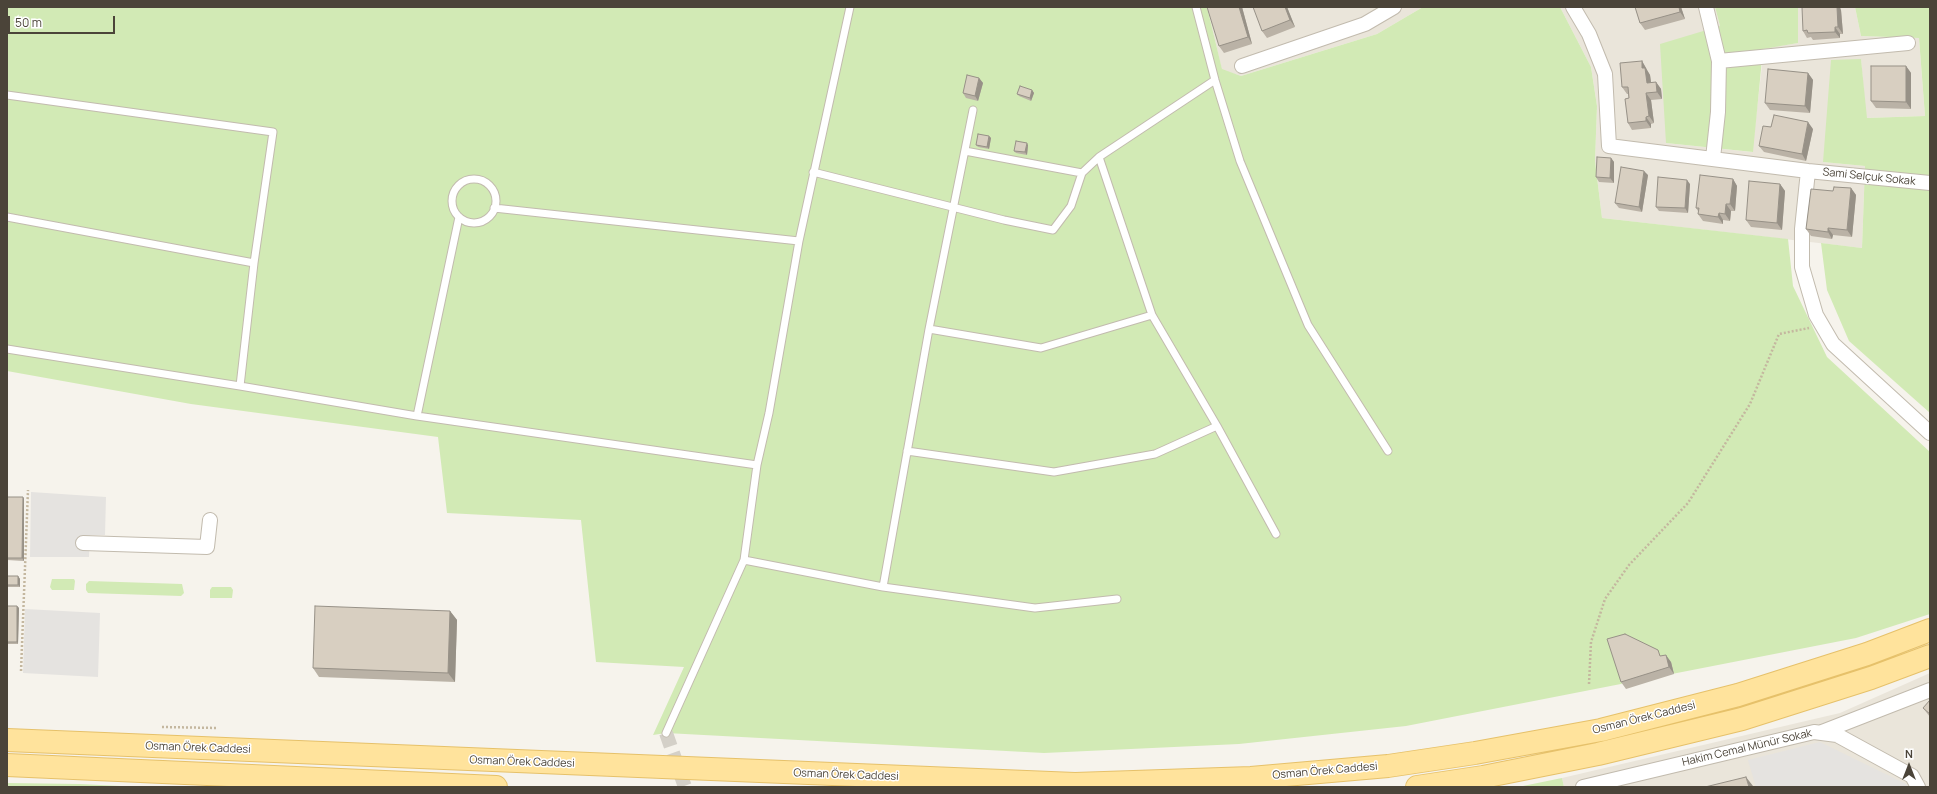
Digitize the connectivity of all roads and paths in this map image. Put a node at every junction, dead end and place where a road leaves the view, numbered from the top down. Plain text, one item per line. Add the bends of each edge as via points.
1 (850, 7) edge
2 (1196, 7) edge
3 (1394, 7) edge
4 (1573, 7) edge
5 (1706, 7) edge
6 (1908, 43) dead end
7 (1719, 61) junction
8 (1242, 66) dead end
9 (1215, 80) junction
10 (7, 95) edge
11 (973, 110) dead end
12 (966, 151) junction
13 (1099, 156) junction
14 (1713, 158) junction
15 (1808, 170) junction
16 (813, 172) junction
17 (1082, 173) junction
18 (1930, 183) edge
19 (955, 207) junction
20 (494, 208) junction
21 (7, 217) edge
22 (459, 217) junction
23 (799, 241) junction
24 (254, 263) junction
25 (1152, 315) junction
26 (1823, 327) junction
27 (929, 329) junction
28 (7, 349) edge
29 (240, 386) junction
30 (417, 416) junction
31 (1217, 426) junction
32 (1930, 432) edge
33 (908, 451) junction
34 (1388, 451) dead end
35 (758, 465) junction
36 (28, 490) dead end
37 (210, 520) dead end
38 (1276, 534) dead end
39 (83, 543) dead end
40 (744, 560) junction
41 (883, 587) junction
42 (1117, 600) dead end
43 (1930, 630) edge
44 (1930, 656) edge
45 (20, 671) dead end
46 (1589, 684) dead end
47 (1930, 690) edge
48 (1822, 732) junction
49 (666, 733) tunnel mouth
50 (7, 740) edge
51 (7, 766) edge
52 (1584, 786) edge
53 (496, 787) edge
54 (1418, 787) edge
55 (1918, 787) edge

1 - 16 lane
2 - 9 lane
3 - 8 street via 1366,24
4 - 14 street, Sami Selçuk Sokak via 1589,34 1605,74 1609,146
5 - 7 street
6 - 7 street
7 - 14 street via 1718,112
9 - 13 lane
9 - 34 lane via 1240,161 1308,325
10 - 24 lane via 273,132
11 - 12 lane
12 - 17 lane
12 - 19 lane
13 - 17 lane
13 - 25 lane
14 - 15 street, Sami Selçuk Sokak
15 - 18 street, Sami Selçuk Sokak
15 - 26 street via 1802,229 1802,267 1816,315
16 - 19 lane
16 - 23 lane
17 - 19 lane via 1070,206 1053,230
19 - 27 lane
20 - 22 lane via 491,215 479,222
20 - 22 lane via 495,194 486,183 480,180 465,180 454,190 452,197 454,211
20 - 23 lane
21 - 24 lane
22 - 30 lane
23 - 35 lane
24 - 29 lane
25 - 27 lane via 1041,348
25 - 31 lane
26 - 32 street via 1833,344
26 - 46 path via 1779,334 1750,404 1688,503 1629,565 1605,599 1591,642
27 - 33 lane
28 - 29 lane
29 - 30 lane
30 - 35 lane
31 - 33 lane via 1155,454 1054,472
31 - 38 lane
33 - 41 lane
35 - 40 lane
36 - 45 path
37 - 39 street via 207,547
40 - 41 lane
40 - 49 lane
41 - 42 lane via 1035,608
43 - 50 main road, Osman Örek Caddesi via 1867,654 1760,688 1601,730 1388,766 1251,778 1075,784
44 - 54 main road via 1871,678 1735,721 1576,759
47 - 48 street
48 - 52 street, Hakim Cemal Münür Sokak via 1808,732
48 - 55 street, Hakim Cemal Münür Sokak via 1837,735 1912,776
51 - 53 main road

